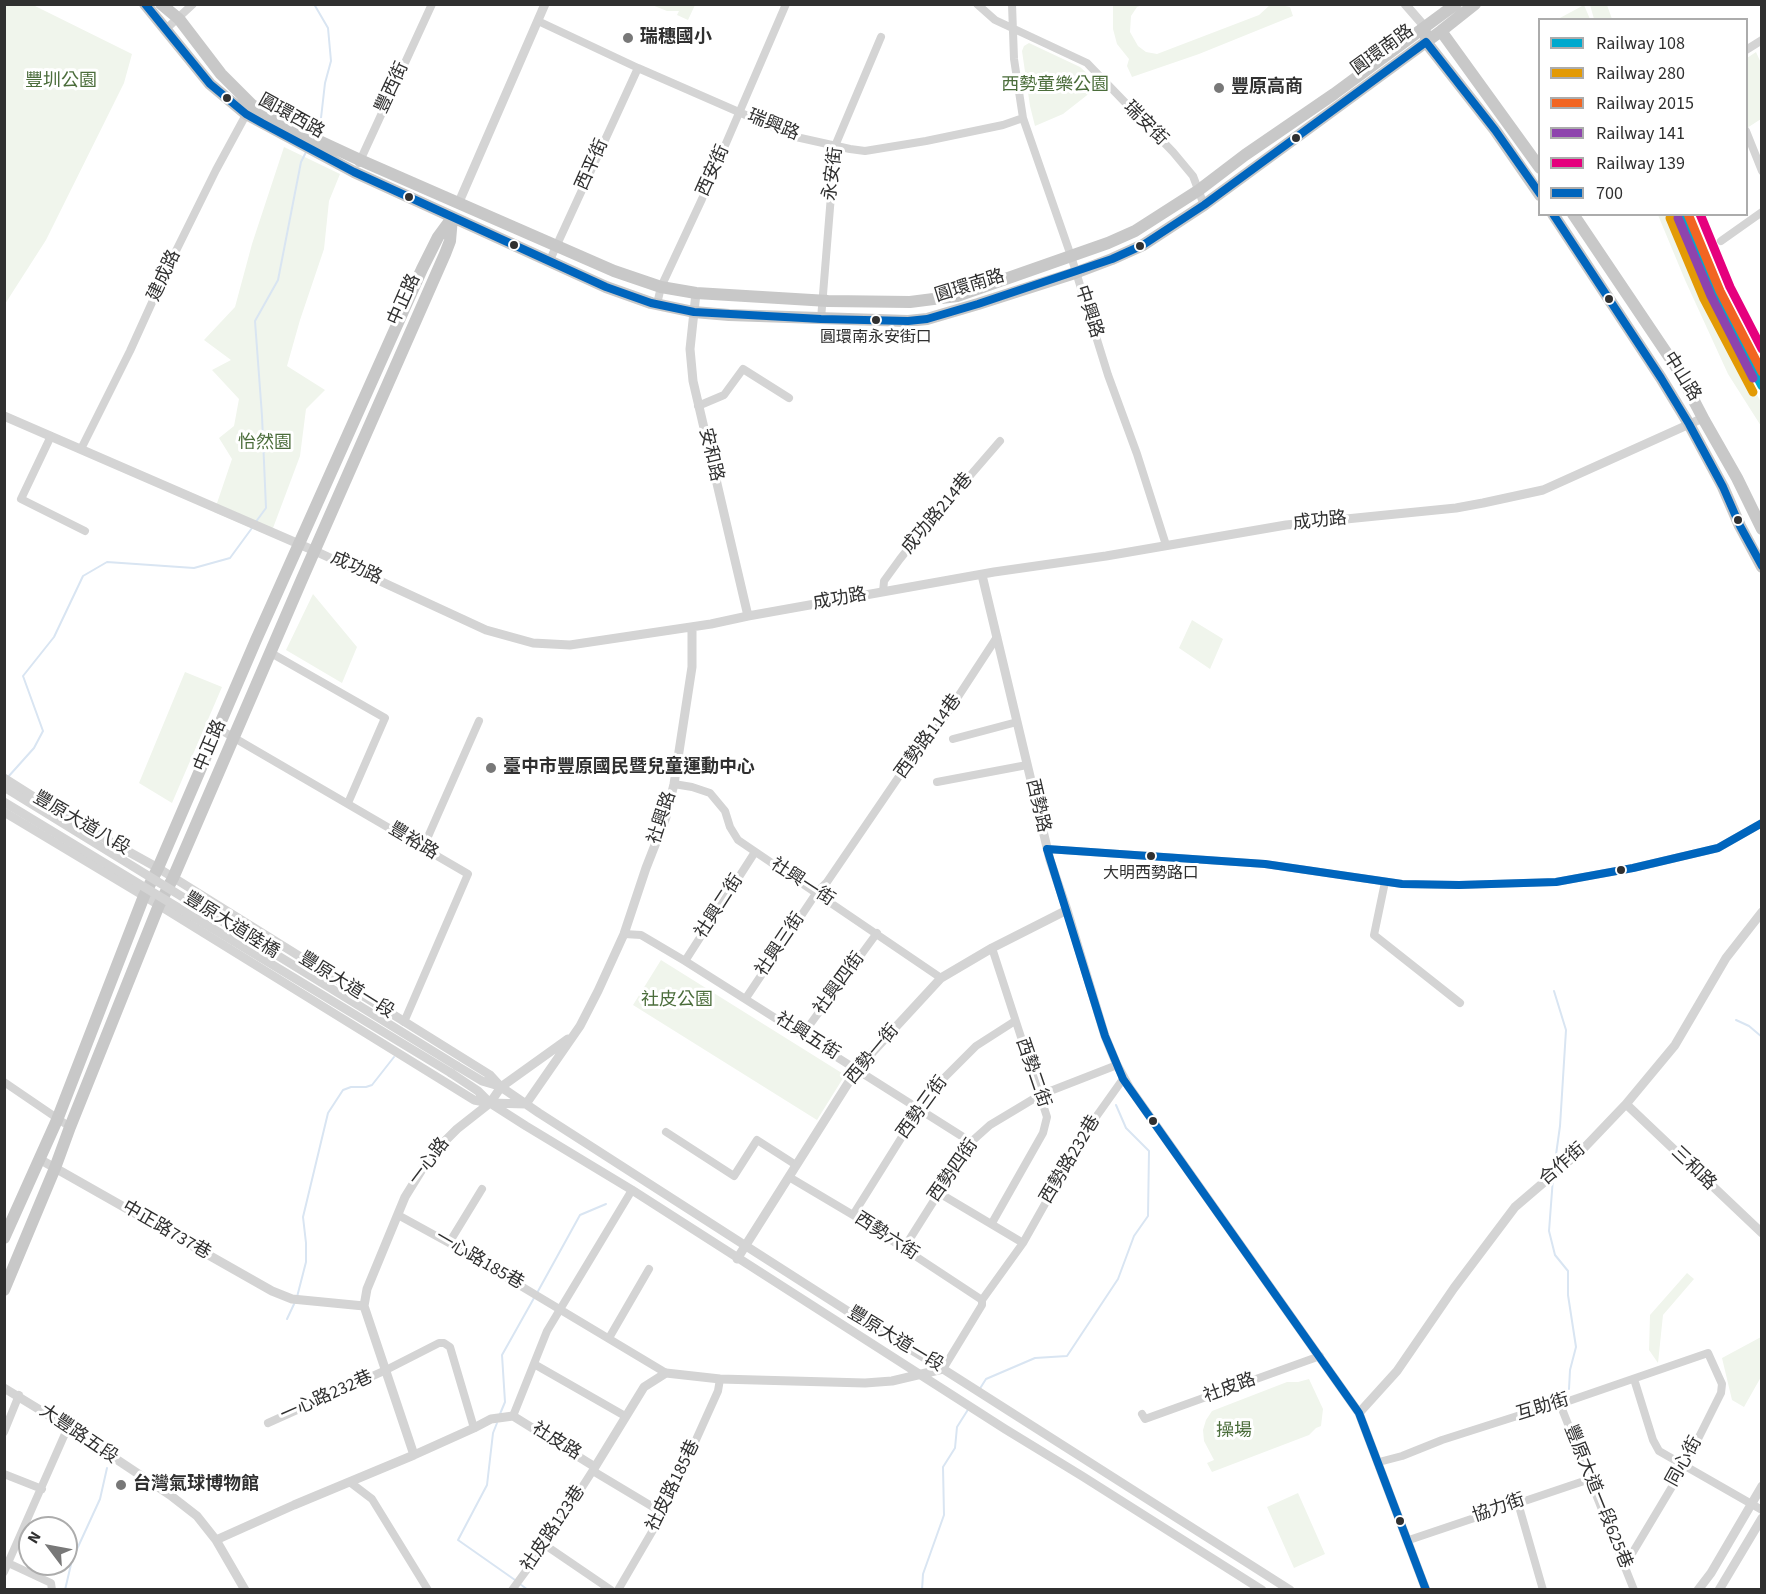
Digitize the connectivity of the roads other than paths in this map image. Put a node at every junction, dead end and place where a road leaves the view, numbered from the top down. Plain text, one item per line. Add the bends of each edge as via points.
1 (145, 4) edge
2 (161, 4) edge
3 (193, 4) edge
4 (432, 4) edge
5 (545, 4) edge
6 (786, 4) edge
7 (977, 4) edge
8 (1012, 4) edge
9 (1405, 4) edge
10 (1456, 4) edge
11 (1475, 4) edge
12 (178, 19) junction
13 (538, 21) junction
14 (1425, 27) junction
15 (1012, 28) junction
16 (166, 29) junction
17 (1441, 31) junction
18 (881, 37) dead end
19 (1761, 40) edge
20 (1426, 42) junction
21 (1748, 49) edge
22 (638, 68) junction
23 (249, 110) junction
24 (740, 112) junction
25 (1023, 118) junction
26 (1748, 136) edge
27 (834, 146) junction
28 (360, 160) junction
29 (1538, 167) edge
30 (1761, 171) edge
31 (354, 172) junction
32 (1199, 190) junction
33 (1538, 194) edge
34 (459, 202) junction
35 (1204, 205) junction
36 (1761, 212) edge
37 (1554, 216) edge
38 (1574, 216) edge
39 (452, 218) junction
40 (1721, 241) dead end
41 (556, 246) junction
42 (1071, 256) junction
43 (549, 262) junction
44 (1075, 273) junction
45 (662, 287) junction
46 (696, 293) junction
47 (823, 301) junction
48 (657, 304) junction
49 (694, 312) junction
50 (821, 319) junction
51 (789, 398) dead end
52 (698, 406) junction
53 (4, 416) edge
54 (1703, 418) junction
55 (1689, 424) junction
56 (51, 436) junction
57 (1000, 441) dead end
58 (81, 448) junction
59 (1761, 529) edge
60 (85, 531) dead end
61 (298, 544) junction
62 (1166, 545) junction
63 (315, 551) junction
64 (1761, 567) edge
65 (982, 575) junction
66 (883, 592) junction
67 (748, 616) junction
68 (692, 627) junction
69 (997, 637) junction
70 (271, 653) junction
71 (479, 721) dead end
72 (1017, 722) junction
73 (219, 729) junction
74 (235, 737) junction
75 (953, 739) dead end
76 (1027, 765) junction
77 (4, 778) edge
78 (936, 782) dead end
79 (674, 784) junction
80 (4, 787) edge
81 (4, 802) edge
82 (348, 804) junction
83 (4, 812) edge
84 (1761, 823) edge
85 (423, 848) junction
86 (1047, 849) junction
87 (755, 852) junction
88 (158, 868) junction
89 (173, 878) junction
90 (1385, 882) junction
91 (817, 892) junction
92 (144, 896) junction
93 (159, 905) junction
94 (1067, 910) junction
95 (1761, 912) edge
96 (877, 933) junction
97 (624, 934) junction
98 (992, 948) junction
99 (685, 961) junction
100 (941, 978) junction
101 (746, 998) junction
102 (1460, 1003) dead end
103 (1015, 1021) junction
104 (404, 1022) junction
105 (803, 1035) junction
106 (573, 1036) junction
107 (1117, 1065) junction
108 (857, 1069) junction
109 (454, 1070) junction
110 (1124, 1079) junction
111 (4, 1083) edge
112 (501, 1087) junction
113 (1040, 1095) junction
114 (490, 1103) junction
115 (526, 1104) junction
116 (1626, 1104) junction
117 (920, 1108) junction
118 (57, 1120) junction
119 (70, 1127) junction
120 (666, 1132) dead end
121 (971, 1142) junction
122 (41, 1160) junction
123 (796, 1165) junction
124 (55, 1168) junction
125 (789, 1177) junction
126 (482, 1189) dead end
127 (632, 1190) junction
128 (939, 1193) junction
129 (398, 1215) junction
130 (853, 1215) junction
131 (992, 1223) junction
132 (1761, 1233) edge
133 (4, 1238) edge
134 (449, 1243) junction
135 (1023, 1243) junction
136 (746, 1246) junction
137 (904, 1248) junction
138 (737, 1259) junction
139 (649, 1269) dead end
140 (4, 1290) edge
141 (982, 1299) junction
142 (364, 1306) junction
143 (560, 1309) junction
144 (609, 1338) junction
145 (1708, 1353) joint
146 (1320, 1356) junction
147 (534, 1364) junction
148 (943, 1369) junction
149 (386, 1370) junction
150 (666, 1373) junction
151 (919, 1374) junction
152 (720, 1379) junction
153 (1634, 1379) junction
154 (4, 1388) edge
155 (19, 1395) junction
156 (1560, 1404) junction
157 (1359, 1413) junction
158 (1142, 1414) dead end
159 (513, 1416) junction
160 (625, 1416) junction
161 (268, 1423) dead end
162 (68, 1427) junction
163 (474, 1428) junction
164 (4, 1432) edge
165 (414, 1455) junction
166 (1379, 1462) junction
167 (1685, 1465) junction
168 (594, 1469) junction
169 (4, 1474) edge
170 (1590, 1479) junction
171 (351, 1483) junction
172 (1761, 1486) edge
173 (42, 1489) junction
174 (1518, 1503) junction
175 (1751, 1505) junction
176 (1761, 1510) edge
177 (663, 1513) junction
178 (1761, 1518) edge
179 (216, 1540) junction
180 (1408, 1540) junction
181 (545, 1545) junction
182 (6, 1563) edge
183 (1624, 1567) junction
184 (4, 1572) edge
185 (513, 1589) edge
186 (52, 1590) edge
187 (244, 1590) edge
188 (428, 1590) edge
189 (611, 1590) edge
190 (618, 1590) edge
191 (1262, 1590) edge
192 (1290, 1590) edge
193 (1426, 1590) edge
194 (1543, 1590) edge
195 (1635, 1590) edge
196 (1698, 1590) edge
197 (1719, 1590) edge

1 - 16 main road, 圓環西路
2 - 12 main road, 圓環西路
3 - 12 street
4 - 28 street, 豐西街
5 - 13 street, 中正路
6 - 24 street, 西安街
7 - 15 street, 瑞安街 via 995,20
8 - 15 street, 中興路
9 - 14 street
10 - 14 main road, 圓環南路
11 - 17 main road, 圓環南路
12 - 16 street
12 - 23 main road, 圓環西路
13 - 22 street, 瑞興路
13 - 34 street, 中正路
14 - 17 main road
14 - 20 main road
14 - 32 main road, 圓環南路
15 - 25 street, 中興路
15 - 32 street, 瑞安街 via 1087,63 1173,152
16 - 23 main road, 圓環西路 via 210,84
17 - 20 main road, 圓環南路
17 - 29 main road
18 - 27 street, 永安街
19 - 21 street
20 - 33 main road
20 - 35 main road, 圓環南路
22 - 24 street, 瑞興路
22 - 41 street, 西平街
23 - 28 main road, 圓環西路
23 - 31 main road, 圓環西路
23 - 58 street, 建成路
24 - 27 street, 瑞興路 via 796,137
24 - 45 street, 西安街
25 - 27 street, 瑞興路 via 865,151
25 - 42 street, 中興路
26 - 30 street
27 - 47 street, 永安街
28 - 31 street, 豐西街
28 - 34 main road, 圓環西路
31 - 39 main road, 圓環西路
32 - 35 street, 瑞安街
32 - 42 main road, 圓環南路 via 1135,231
34 - 39 main road, 中正路
34 - 41 main road, 圓環南路
35 - 44 main road, 圓環南路 via 1143,245
36 - 40 street
37 - 55 main road, 中山路
38 - 54 main road, 中山路 via 1678,370
39 - 43 main road, 圓環南路
39 - 61 main road, 中正路 via 422,269
39 - 63 main road, 中正路 via 445,254
41 - 43 street, 西平街
41 - 45 main road, 圓環南路
42 - 44 street, 中興路
42 - 47 main road, 圓環南路 via 949,297 910,302
43 - 48 main road, 圓環南路
44 - 50 main road, 圓環南路 via 927,319
44 - 62 street, 中興路
45 - 46 main road, 圓環南路
45 - 48 street, 西安街
46 - 47 main road, 圓環南路
46 - 49 street, 安和路
47 - 50 street, 永安街
48 - 49 main road, 圓環南路
49 - 50 main road, 圓環南路
49 - 52 street, 安和路 via 690,349
51 - 52 street via 743,369 724,395
52 - 67 street, 安和路
53 - 56 street, 成功路
54 - 55 street, 成功路
54 - 59 main road, 中山路
55 - 62 street, 成功路 via 1543,489 1456,508 1286,525
55 - 64 main road, 中山路
56 - 58 street, 成功路
56 - 60 street via 21,499
57 - 66 street, 成功路214巷 via 917,537 884,581
58 - 61 street, 成功路
61 - 63 street, 成功路
61 - 73 main road, 中正路
62 - 65 street, 成功路
63 - 68 street, 成功路 via 486,630 533,643 570,645
63 - 70 main road, 中正路
65 - 66 street, 成功路
65 - 69 street, 西勢路
66 - 67 street, 成功路
67 - 68 street, 成功路
68 - 79 street, 社興路 via 692,667
69 - 72 street, 西勢路
69 - 91 street, 西勢路114巷 via 933,735
70 - 74 main road, 中正路
70 - 82 street via 385,718
71 - 85 street
72 - 75 street
72 - 76 street, 西勢路
73 - 74 street, 豐裕路
73 - 88 main road, 中正路
74 - 82 street, 豐裕路
74 - 89 main road, 中正路
76 - 78 street
76 - 86 street, 西勢路
77 - 88 street, 豐原大道八段
79 - 87 street, 社興一街 via 710,793 725,811 738,840
79 - 97 street, 社興路
80 - 109 street, 豐原大道陸橋, bridge
81 - 109 street, 豐原大道陸橋, bridge
82 - 85 street, 豐裕路
83 - 92 street, 豐原大道八段
84 - 90 street via 1718,848 1563,881 1459,885
85 - 104 street, 豐裕路 via 468,874
86 - 90 street via 1265,864
86 - 94 street, 西勢路
87 - 91 street, 社興一街
87 - 99 street, 社興二街
88 - 89 street, 豐原大道一段
88 - 92 main road, 中正路
89 - 93 main road, 中正路
89 - 104 street, 豐原大道一段
90 - 102 street via 1374,935
91 - 96 street, 社興一街
91 - 101 street, 社興三街
92 - 93 street, 豐原大道一段
92 - 118 main road, 中正路
93 - 114 street, 豐原大道一段 via 474,1100
93 - 119 main road, 中正路
94 - 98 street, 西勢一街
94 - 107 street, 西勢路
95 - 116 street, 合作街 via 1726,958 1675,1045
96 - 100 street, 社興一街
96 - 105 street, 社興四街
97 - 99 street, 社興五街 via 641,935
97 - 106 street
98 - 100 street, 西勢一街
98 - 103 street, 西勢二街
99 - 101 street, 社興五街
100 - 108 street, 西勢一街
101 - 105 street, 社興五街
103 - 113 street, 西勢二街
103 - 117 street, 西勢三街 via 976,1046
104 - 112 street, 豐原大道一段 via 490,1075
105 - 108 street, 社興五街
106 - 112 street
106 - 115 street
107 - 110 street, 西勢路
107 - 113 street, 西勢四街
108 - 117 street, 社興五街
108 - 123 street, 西勢一街
109 - 112 street, 豐原大道一段
109 - 114 street, 豐原大道一段
110 - 135 street, 西勢路232巷 via 1086,1131
110 - 146 street, 西勢路
111 - 118 street
112 - 114 street, 一心路
112 - 115 street, 豐原大道一段
113 - 121 street, 西勢四街 via 990,1125
113 - 131 street, 西勢二街 via 1047,1117 1043,1133
114 - 115 street
114 - 127 street, 豐原大道一段
114 - 129 street, 一心路 via 431,1155
115 - 136 street, 豐原大道一段
116 - 132 street, 三和路
116 - 157 street, 合作街 via 1584,1148 1515,1207 1397,1371
117 - 121 street, 社興五街
117 - 130 street, 西勢三街
118 - 119 street
118 - 122 main road, 中正路
119 - 124 main road, 中正路
120 - 123 street via 734,1176 757,1140
121 - 128 street, 西勢四街
122 - 124 street, 中正路737巷
122 - 133 main road, 中正路
123 - 125 street, 西勢一街
124 - 140 main road, 中正路
124 - 142 street, 中正路737巷 via 292,1299
125 - 130 street, 西勢六街
125 - 136 street, 西勢一街
126 - 134 street
127 - 138 street, 豐原大道一段
127 - 143 street
128 - 131 street
128 - 137 street, 西勢四街
129 - 134 street, 一心路185巷
129 - 142 street, 一心路
130 - 137 street, 西勢六街
131 - 135 street
134 - 143 street, 一心路185巷
135 - 141 street, 西勢路232巷
136 - 138 street, 西勢一街
136 - 148 street, 豐原大道一段
137 - 141 street, 西勢六街
138 - 151 street, 豐原大道一段
139 - 144 street
141 - 148 street, 西勢路232巷
142 - 149 street
143 - 144 street, 一心路185巷
143 - 147 street
144 - 150 street, 一心路185巷
145 - 153 street, 互助街
145 - 167 street, 同心街 via 1722,1384 1721,1393
146 - 157 street, 西勢路
146 - 158 street, 社皮路 via 1145,1419
147 - 159 street
147 - 160 street
148 - 151 street
148 - 192 street, 豐原大道一段
149 - 161 street, 一心路232巷
149 - 163 street, 一心路232巷 via 444,1343 450,1347
149 - 165 street
150 - 152 street
150 - 160 street, 社皮路 via 644,1387
151 - 152 street via 865,1383
151 - 191 street, 豐原大道一段
152 - 177 street, 社皮路185巷
153 - 156 street, 互助街
153 - 167 street via 1659,1451
154 - 155 street, 大豐路五段
155 - 162 street, 大豐路五段
155 - 164 street
156 - 166 street, 互助街
156 - 170 street, 豐原大道一段625巷
157 - 166 street, 西勢路
159 - 163 street, 社皮路 via 491,1419
159 - 168 street, 社皮路
160 - 168 street, 社皮路
162 - 173 street
162 - 179 street, 大豐路五段 via 188,1509
163 - 165 street, 社皮路
165 - 171 street, 社皮路
166 - 180 street, 西勢路
167 - 175 street
167 - 183 street, 同心街
168 - 177 street
168 - 181 street, 社皮路123巷
169 - 173 street
170 - 174 street, 協力街
170 - 183 street, 豐原大道一段625巷
171 - 179 street, 社皮路
171 - 188 street via 372,1499
172 - 175 street
173 - 182 street
174 - 180 street, 協力街
174 - 194 street
175 - 176 street
175 - 196 street
177 - 190 street, 社皮路185巷
178 - 197 street
179 - 187 street, 大豐路五段
180 - 193 street, 西勢路
181 - 185 street, 社皮路123巷
181 - 189 street
182 - 184 street
182 - 186 street via 51,1583
183 - 195 street, 豐原大道一段625巷

